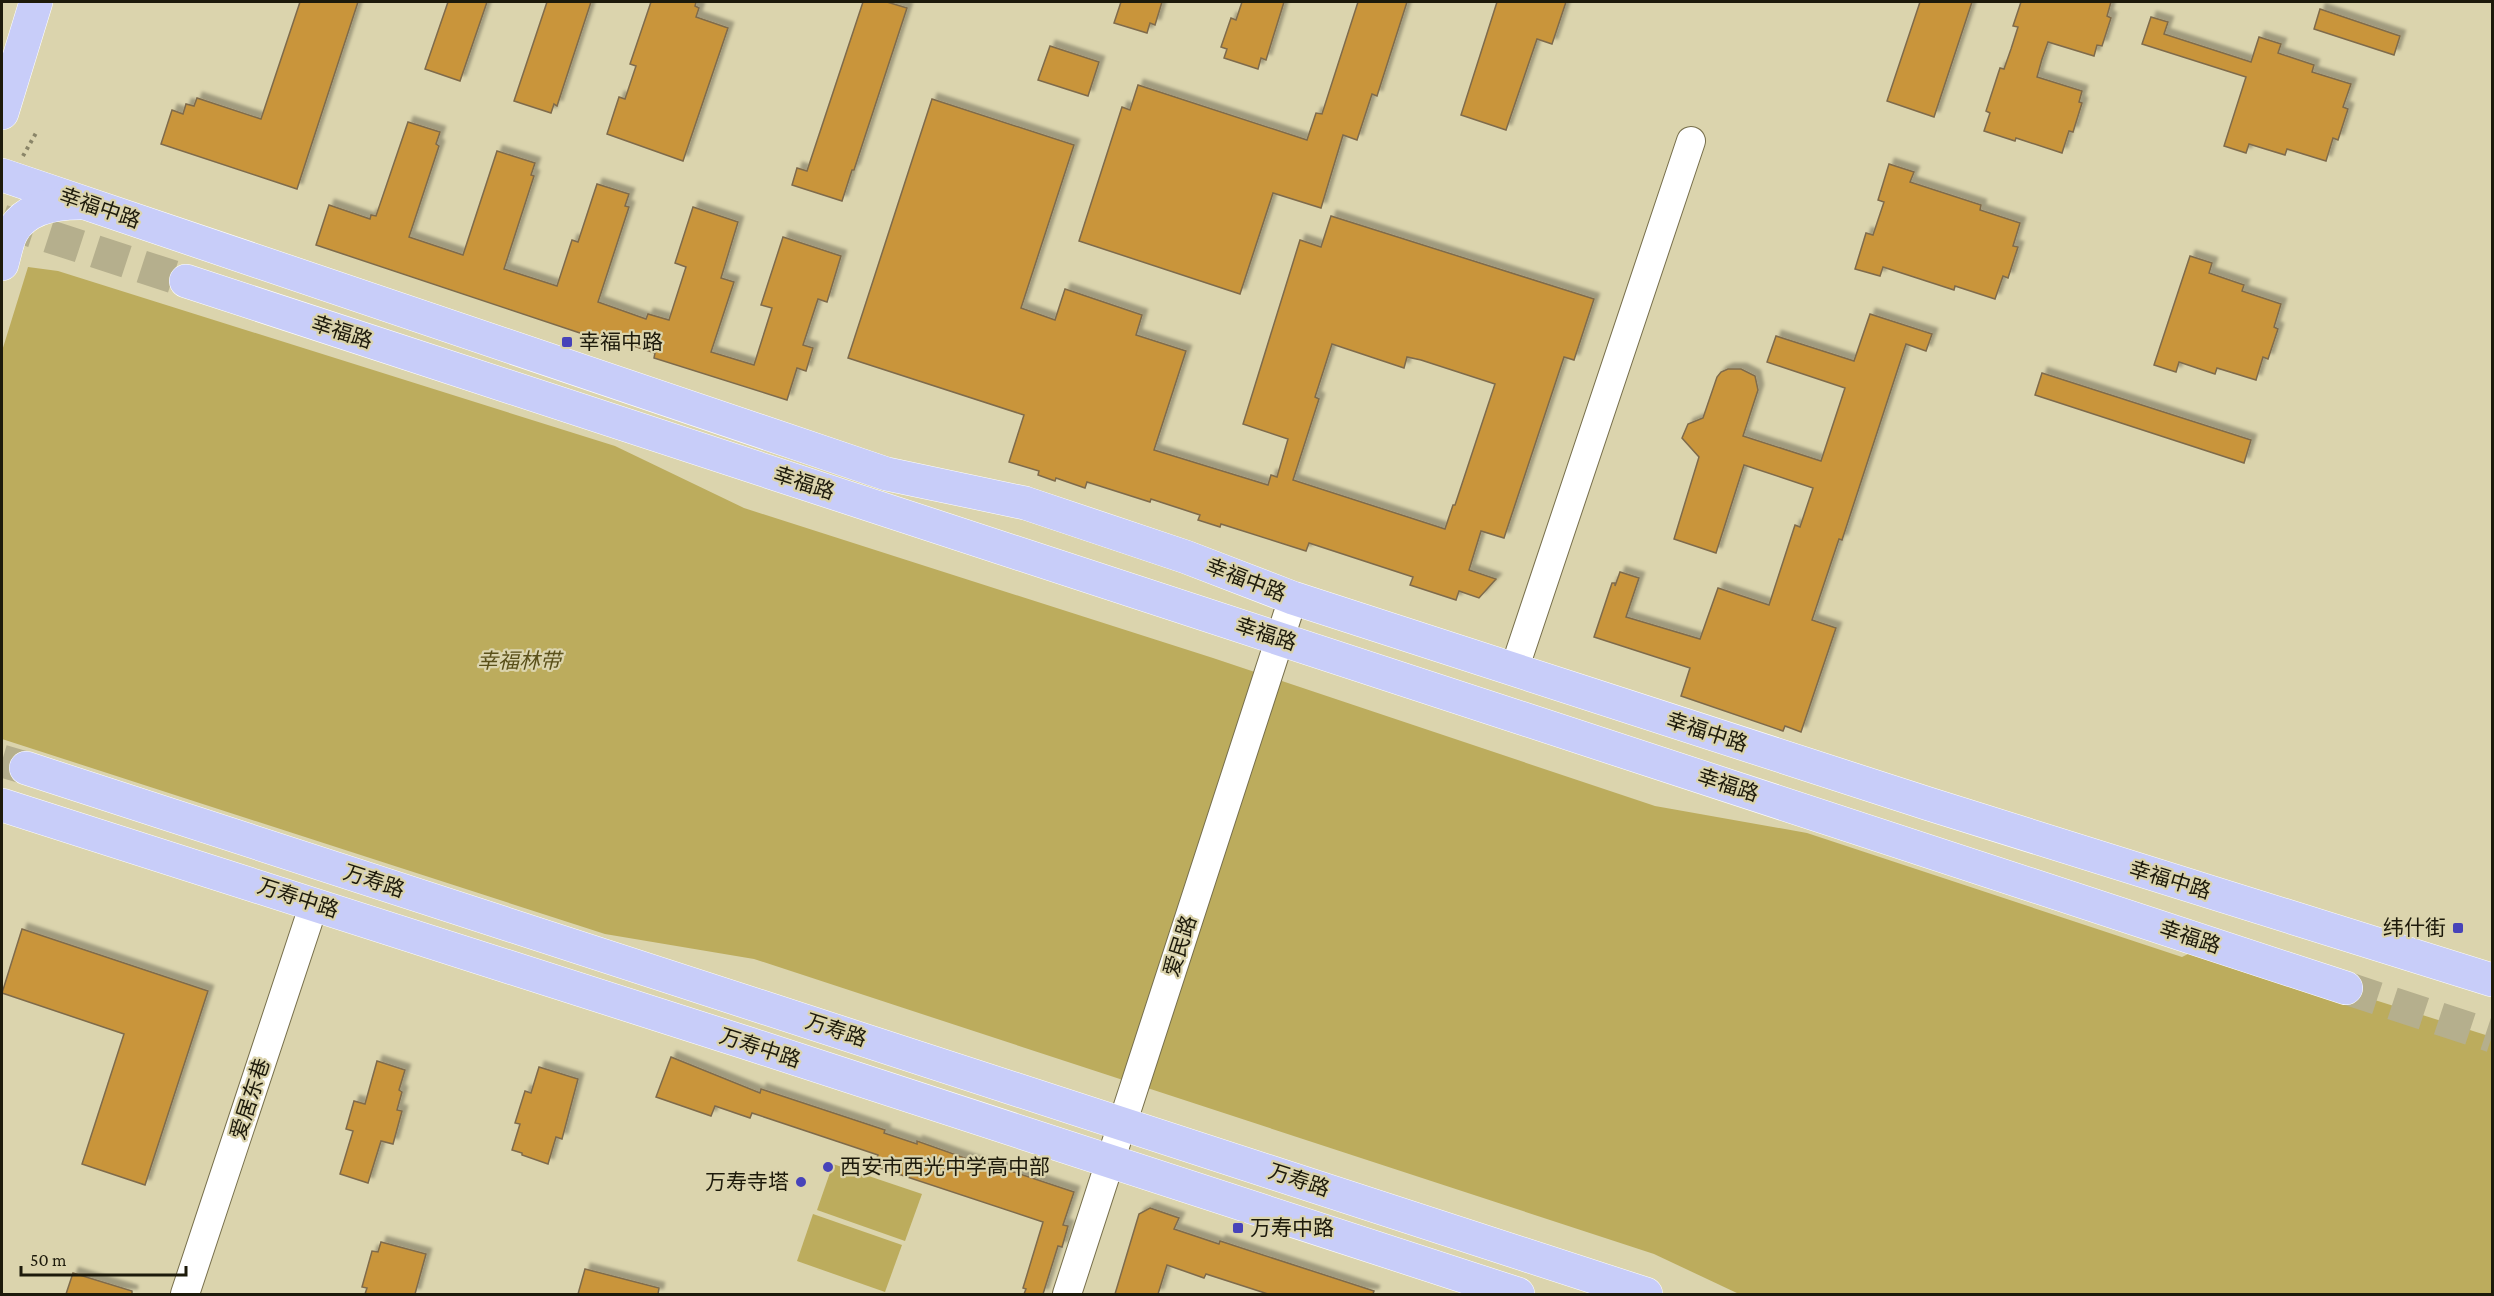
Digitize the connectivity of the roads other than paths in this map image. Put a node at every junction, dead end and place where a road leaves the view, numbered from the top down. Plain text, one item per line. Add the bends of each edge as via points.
1 (36, 2) edge
2 (2, 112) edge
3 (1691, 141) dead end
4 (2, 175) edge
5 (85, 203) junction
6 (2, 264) edge
7 (186, 281) tunnel mouth
8 (1293, 598) junction
9 (1280, 639) junction
10 (1514, 670) junction
11 (26, 768) tunnel mouth
12 (2, 805) edge
13 (314, 904) junction
14 (2493, 980) edge
15 (2346, 988) tunnel mouth
16 (1123, 1123) junction
17 (1193, 1146) junction
18 (1110, 1162) junction
19 (1364, 1244) junction
20 (185, 1294) edge
21 (1067, 1294) edge
22 (1518, 1294) edge
23 (1646, 1294) edge

1 - 2 main road
3 - 10 street
4 - 5 main road, 幸福中路
5 - 6 main road via 63,203 27,215 12,232
5 - 8 main road, 幸福中路 via 887,474 1025,503
7 - 9 main road, 幸福路
8 - 9 street, 爱民路
8 - 10 main road, 幸福中路
9 - 15 main road, 幸福路
9 - 16 street, 爱民路
10 - 14 main road, 幸福中路
11 - 16 main road, 万寿路
12 - 13 main road, 万寿中路
13 - 18 main road, 万寿中路
13 - 20 street, 爱居东巷
16 - 17 main road, 万寿路
16 - 18 street, 爱民路
17 - 19 main road
17 - 23 main road, 万寿路
18 - 19 main road, 万寿中路
18 - 21 street, 爱民路
19 - 22 main road, 万寿中路

